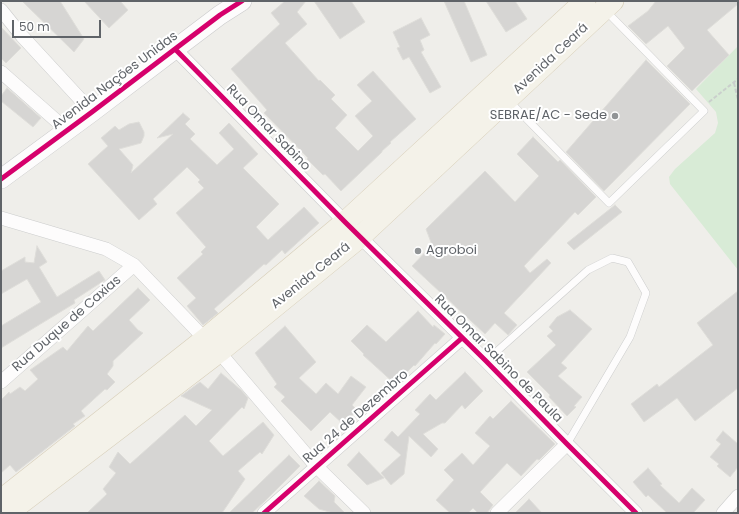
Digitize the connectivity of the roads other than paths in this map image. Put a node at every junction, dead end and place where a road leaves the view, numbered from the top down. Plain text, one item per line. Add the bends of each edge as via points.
1 (242, 1) edge
2 (585, 1) edge
3 (609, 5) edge
4 (1, 10) edge
5 (175, 49) junction
6 (1, 72) edge
7 (508, 100) junction
8 (92, 112) junction
9 (68, 131) junction
10 (1, 179) edge
11 (1, 218) edge
12 (344, 222) junction
13 (360, 237) junction
14 (134, 265) junction
15 (462, 338) junction
16 (212, 345) junction
17 (486, 361) junction
18 (1, 382) edge
19 (566, 444) junction
20 (316, 466) junction
21 (738, 496) edge
22 (7, 509) edge
23 (264, 513) edge
24 (364, 513) edge
25 (497, 513) edge
26 (636, 513) edge
27 (723, 513) edge

1 - 5 street, Avenida Nações Unidas
2 - 12 main road, Avenida Ceará
3 - 7 main road, Avenida Ceará
3 - 7 lane via 704,111 609,203
4 - 8 street
5 - 8 street, Avenida Nações Unidas
5 - 12 street, Rua Omar Sabino
6 - 9 street
7 - 13 main road, Avenida Ceará
8 - 9 street, Avenida Nações Unidas
9 - 10 street, Avenida Nações Unidas
11 - 14 street via 106,249
12 - 13 street, Rua Omar Sabino de Paula
12 - 16 main road, Avenida Ceará
13 - 15 street, Rua Omar Sabino de Paula
13 - 16 main road, Avenida Ceará
14 - 16 street
14 - 18 street, Rua Duque de Caxias
15 - 17 street, Rua Omar Sabino de Paula
15 - 20 street, Rua 24 de Dezembro
16 - 20 street
16 - 22 main road, Avenida Ceará
17 - 19 street, Rua Omar Sabino de Paula
17 - 19 lane via 588,270 612,258 628,262 646,293 630,337
19 - 25 street
19 - 26 street, Rua Omar Sabino de Paula
20 - 23 street, Rua 24 de Dezembro
20 - 24 street
21 - 27 street

